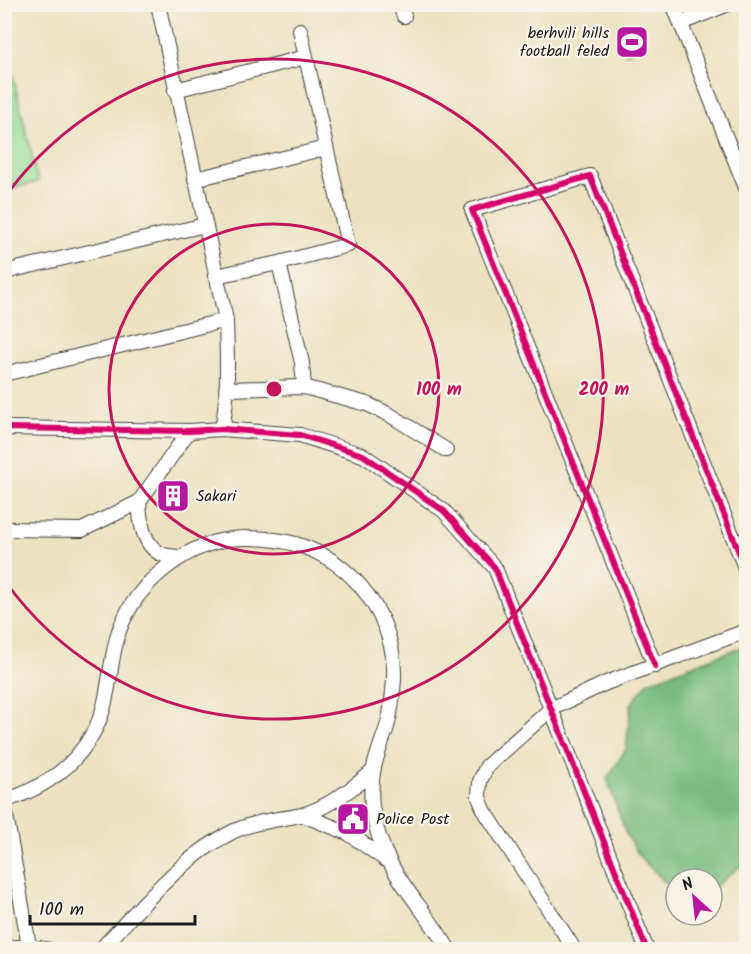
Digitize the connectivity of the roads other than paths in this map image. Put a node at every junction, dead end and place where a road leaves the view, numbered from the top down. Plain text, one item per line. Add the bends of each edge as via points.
1 (158, 4) edge
2 (673, 4) edge
3 (728, 4) edge
4 (681, 23) junction
5 (300, 30) dead end
6 (306, 57) junction
7 (175, 90) junction
8 (326, 148) junction
9 (742, 166) edge
10 (195, 179) junction
11 (747, 188) edge
12 (205, 225) junction
13 (279, 263) junction
14 (4, 272) edge
15 (215, 276) junction
16 (226, 320) junction
17 (4, 374) edge
18 (304, 387) junction
19 (226, 389) junction
20 (4, 428) edge
21 (222, 429) junction
22 (189, 431) junction
23 (446, 450) dead end
24 (139, 502) junction
25 (4, 529) edge
26 (179, 557) junction
27 (747, 570) edge
28 (747, 631) edge
29 (655, 666) junction
30 (551, 709) junction
31 (371, 773) junction
32 (4, 802) edge
33 (303, 815) junction
34 (388, 862) junction
35 (29, 946) junction
36 (4, 948) edge
37 (50, 950) edge
38 (100, 950) edge
39 (449, 950) edge
40 (572, 950) edge
41 (647, 950) edge

1 - 7 street
2 - 4 street
3 - 4 street
4 - 9 street
5 - 6 street
6 - 7 street
6 - 8 street
7 - 10 street
8 - 10 street
8 - 13 street via 348,245
9 - 11 street
10 - 12 street
12 - 14 street
12 - 15 street
13 - 15 street
13 - 18 street
15 - 16 street
16 - 17 street
16 - 19 street
18 - 19 street
18 - 23 street via 367,404
19 - 21 street
20 - 22 street
21 - 22 street
21 - 30 street via 300,435 363,455 444,511 495,568
22 - 24 street
24 - 25 street via 82,530
24 - 26 street via 142,530 148,542 165,555
26 - 31 street via 220,541 262,538 308,548 356,579 376,606 389,638 394,670 390,713
26 - 32 street via 139,596 119,631 94,732 54,777
27 - 29 street via 590,176 472,210
28 - 29 street
29 - 30 street via 606,683
30 - 40 street via 487,766 480,781 479,797
30 - 41 street
31 - 33 street
31 - 34 street via 373,808
32 - 35 street
33 - 34 street via 348,833
33 - 38 street via 256,823 216,841 175,873
34 - 39 street
35 - 36 street
35 - 37 street

